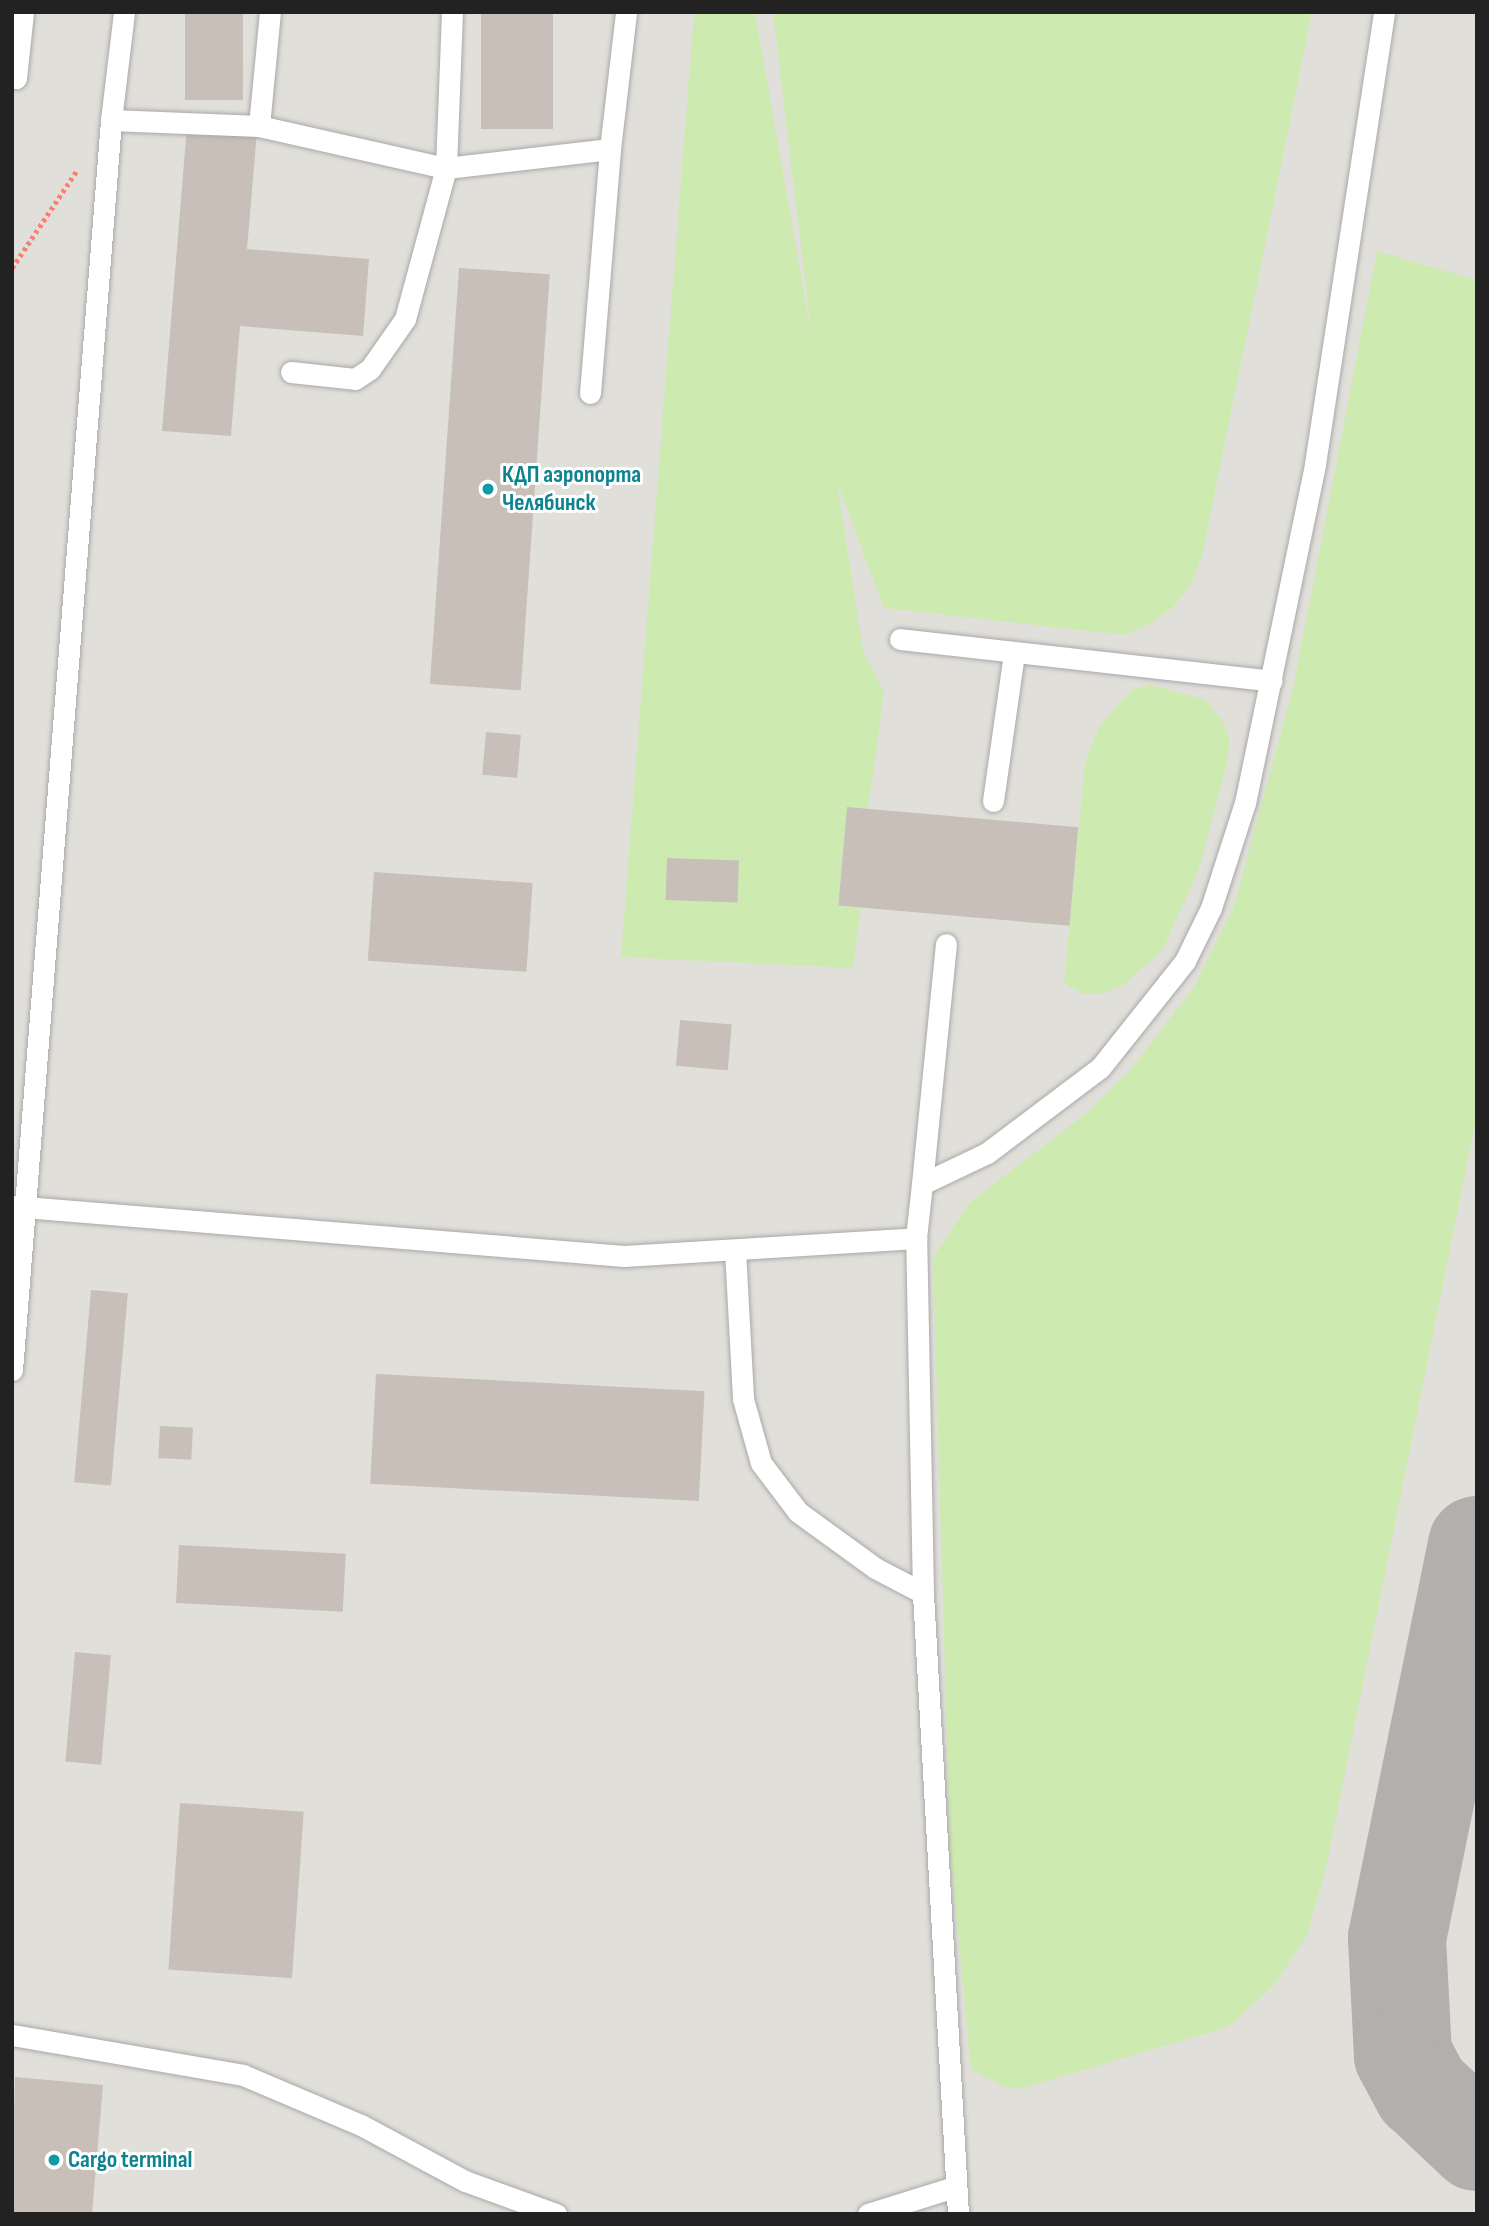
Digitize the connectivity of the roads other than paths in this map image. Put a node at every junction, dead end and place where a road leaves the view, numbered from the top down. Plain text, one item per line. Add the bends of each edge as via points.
1 (23, 12) edge
2 (124, 12) edge
3 (270, 12) edge
4 (452, 12) edge
5 (626, 12) edge
6 (1384, 12) edge
7 (12, 77) edge
8 (111, 120) junction
9 (259, 127) junction
10 (610, 149) junction
11 (446, 168) junction
12 (291, 372) dead end
13 (590, 393) dead end
14 (900, 639) dead end
15 (1014, 653) junction
16 (1272, 681) junction
17 (993, 801) dead end
18 (946, 944) dead end
19 (922, 1184) junction
20 (17, 1206) edge
21 (916, 1238) junction
22 (735, 1250) junction
23 (12, 1370) edge
24 (923, 1593) junction
25 (12, 2035) edge
26 (954, 2187) junction
27 (556, 2214) edge
28 (869, 2214) edge
29 (958, 2214) edge

1 - 7 lane via 16,78
2 - 8 lane
3 - 9 lane
4 - 11 lane
5 - 10 lane
6 - 16 lane via 1315,464
8 - 9 lane
8 - 20 lane
9 - 11 lane
10 - 11 lane
10 - 13 lane
11 - 12 lane via 405,319 370,369 355,379
14 - 15 lane
15 - 16 lane
15 - 17 lane
16 - 19 lane via 1230,856 1185,961 1100,1068 987,1153
18 - 19 lane
19 - 21 lane
20 - 22 lane via 624,1256
20 - 23 lane
21 - 22 lane
21 - 24 lane
22 - 24 lane via 743,1399 761,1463 798,1512 875,1568
24 - 26 lane
25 - 27 lane via 243,2076 362,2125 465,2181
26 - 28 lane
26 - 29 lane

